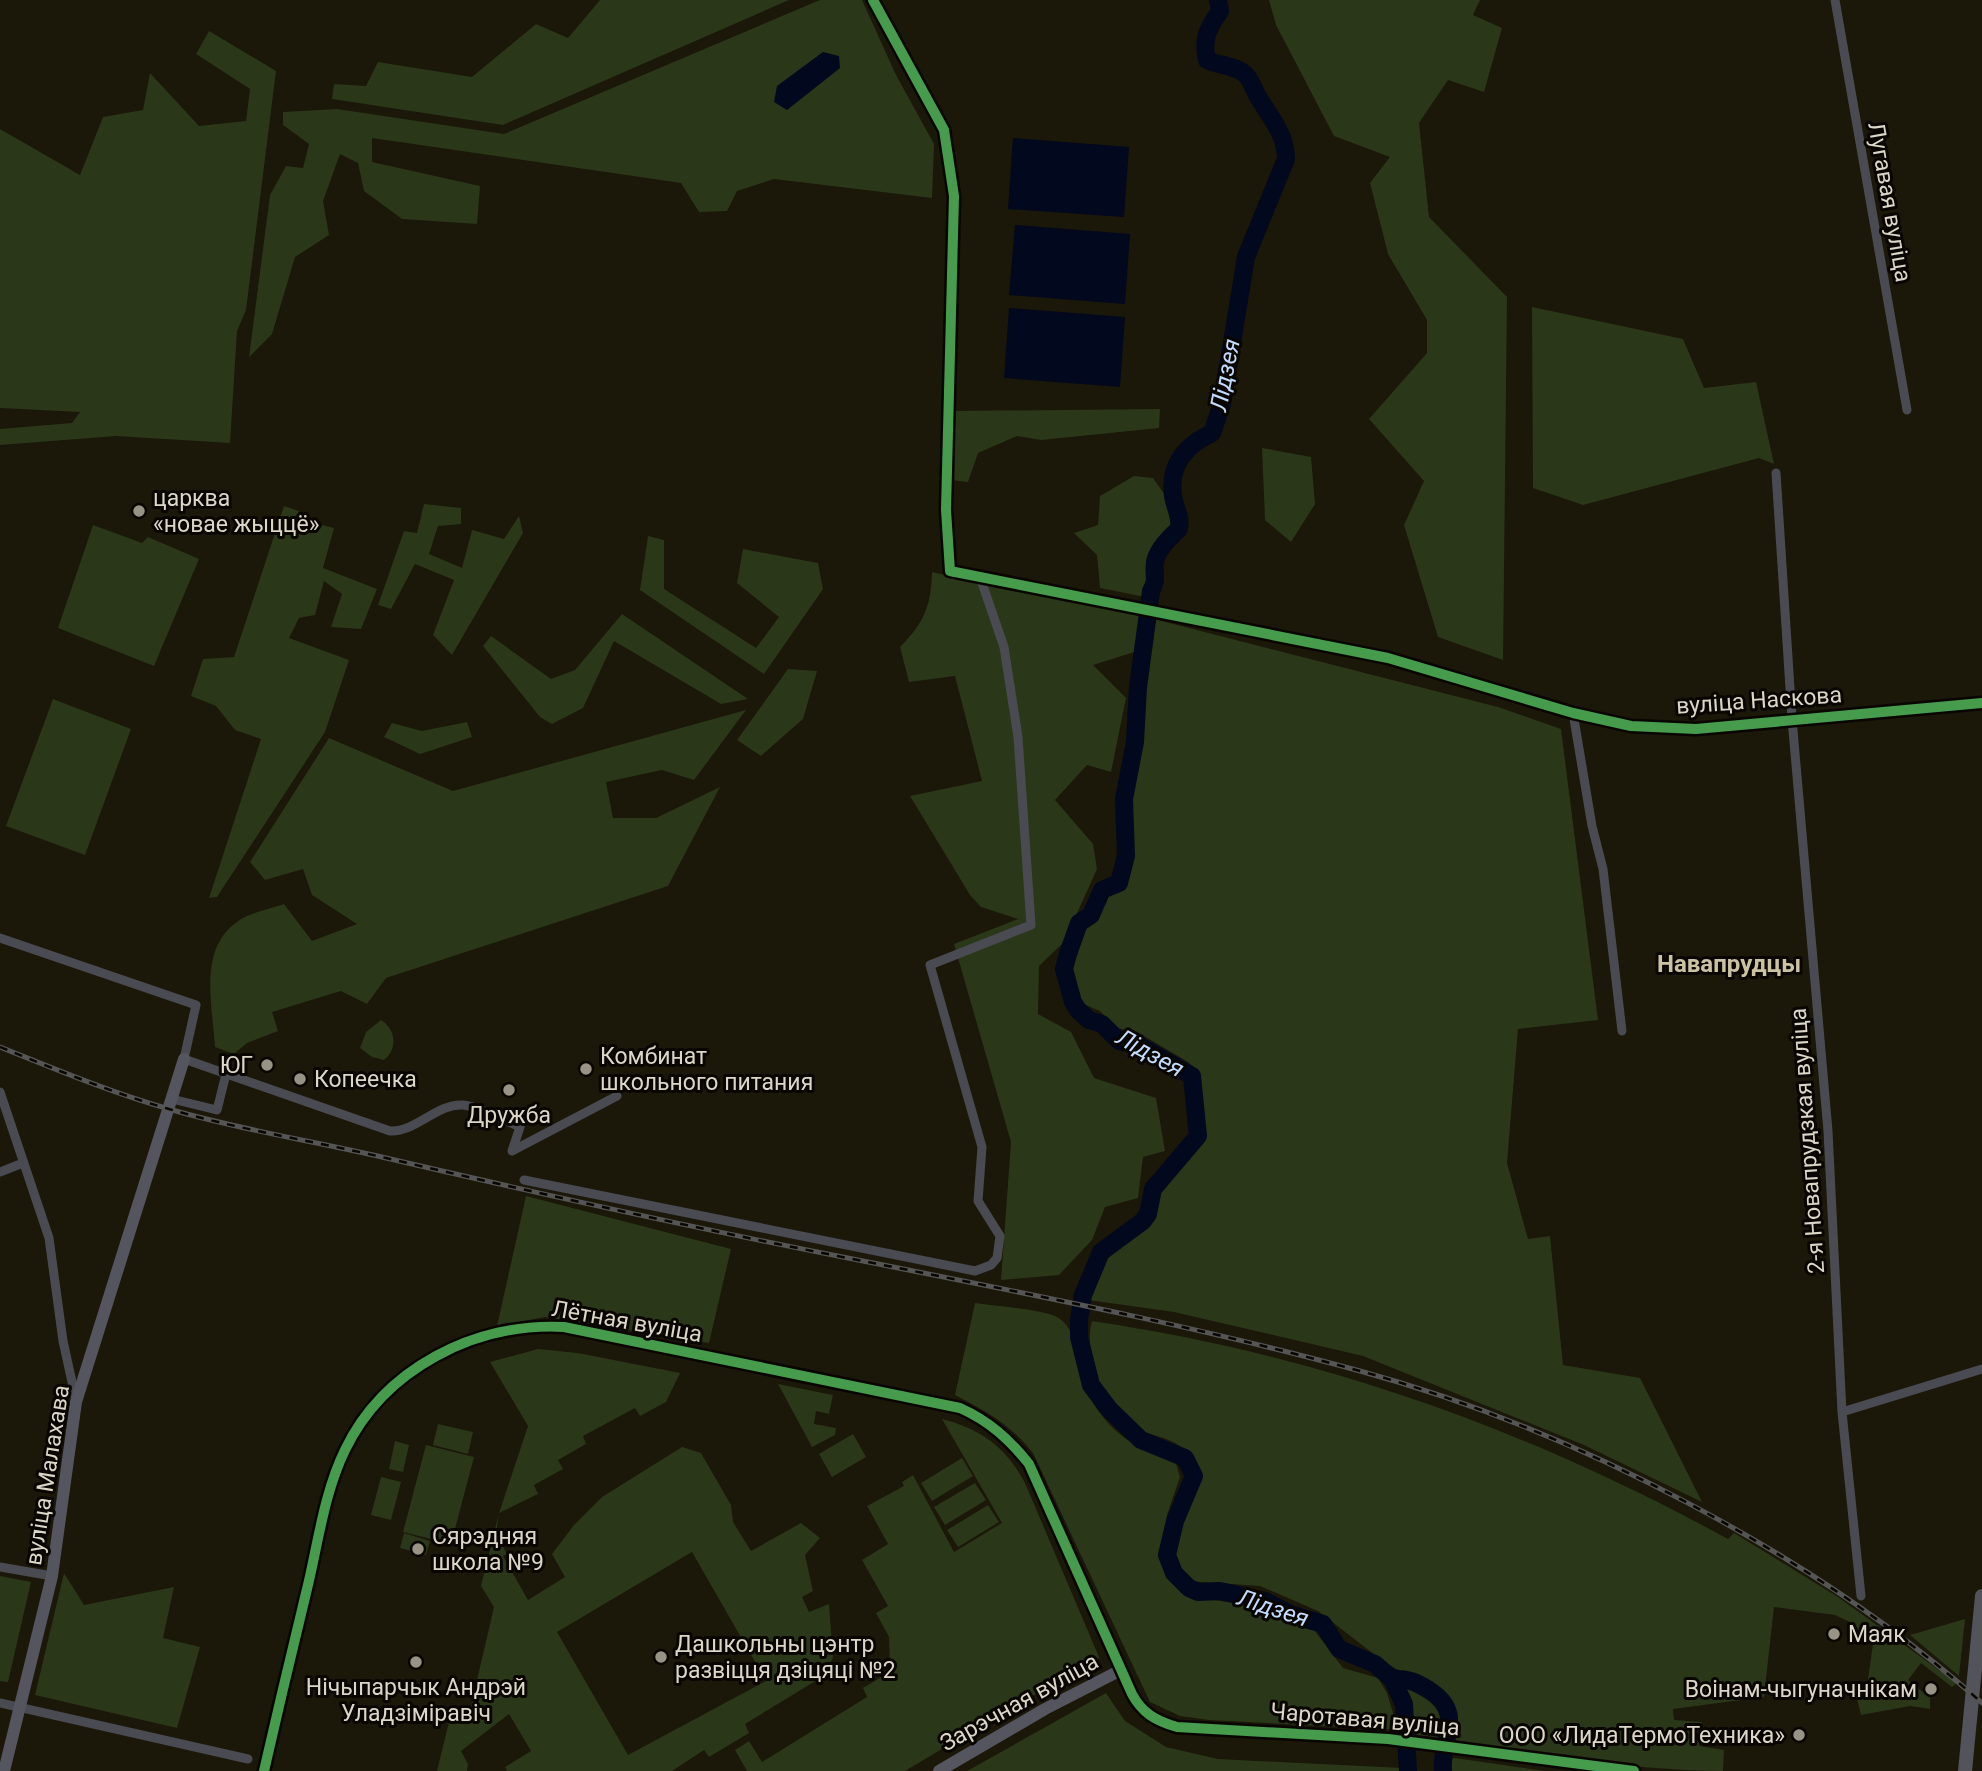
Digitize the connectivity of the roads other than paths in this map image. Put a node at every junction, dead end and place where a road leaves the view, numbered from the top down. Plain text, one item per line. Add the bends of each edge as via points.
1 (873, 0) edge
2 (1835, 0) edge
3 (1907, 410) dead end
4 (1776, 473) dead end
5 (950, 571) joint
6 (980, 577) junction
7 (1982, 704) edge
8 (1573, 713) junction
9 (1792, 719) junction
10 (0, 938) edge
11 (1622, 1031) dead end
12 (184, 1059) junction
13 (226, 1074) junction
14 (0, 1092) edge
15 (617, 1096) dead end
16 (170, 1104) junction
17 (23, 1163) junction
18 (0, 1172) edge
19 (524, 1180) dead end
20 (1982, 1369) edge
21 (76, 1402) junction
22 (1842, 1412) junction
23 (0, 1567) edge
24 (52, 1576) junction
25 (1861, 1595) dead end
26 (1982, 1596) edge
27 (1980, 1629) edge
28 (1121, 1670) junction
29 (0, 1703) edge
30 (17, 1707) junction
31 (248, 1759) dead end
32 (4, 1771) edge
33 (264, 1771) edge
34 (939, 1771) edge
35 (1634, 1771) edge
36 (1965, 1771) edge

1 - 5 street via 944,130 954,196 946,510
2 - 3 street, Лугавая вуліца
4 - 9 street, 2-я Новапрудзкая вуліца
5 - 6 street, вуліца Наскова
6 - 8 street, вуліца Наскова via 1388,658
6 - 19 street via 1004,648 1018,737 1031,925 930,965 982,1147 978,1201 1000,1236 997,1258 975,1271
7 - 9 street, вуліца Наскова
8 - 9 street, вуліца Наскова via 1630,726 1696,729
8 - 11 street via 1603,869
9 - 22 street, 2-я Новапрудзкая вуліца via 1828,1130
10 - 12 street via 196,1005
12 - 13 street
12 - 16 street, вуліца Малахава
13 - 15 street via 390,1131 402,1131 463,1105 520,1126 512,1151
13 - 16 street via 217,1110
14 - 17 street
16 - 21 street, вуліца Малахава
17 - 18 street
17 - 21 street via 49,1238
20 - 22 street
21 - 24 street, вуліца Малахава
22 - 25 street, 2-я Новапрудзкая вуліца
23 - 24 street
24 - 30 street, вуліца Малахава
26 - 27 main road
27 - 36 main road
28 - 33 street, Лётная вуліца via 1028,1464 1004,1435 981,1419 960,1408 564,1327 537,1326 472,1340 434,1357 392,1385 356,1429 331,1485
28 - 34 street, Зарэчная вуліца
28 - 35 street, Чаротавая вуліца via 1144,1712 1177,1727 1388,1739
29 - 30 street
30 - 31 street
30 - 32 street, вуліца Малахава

